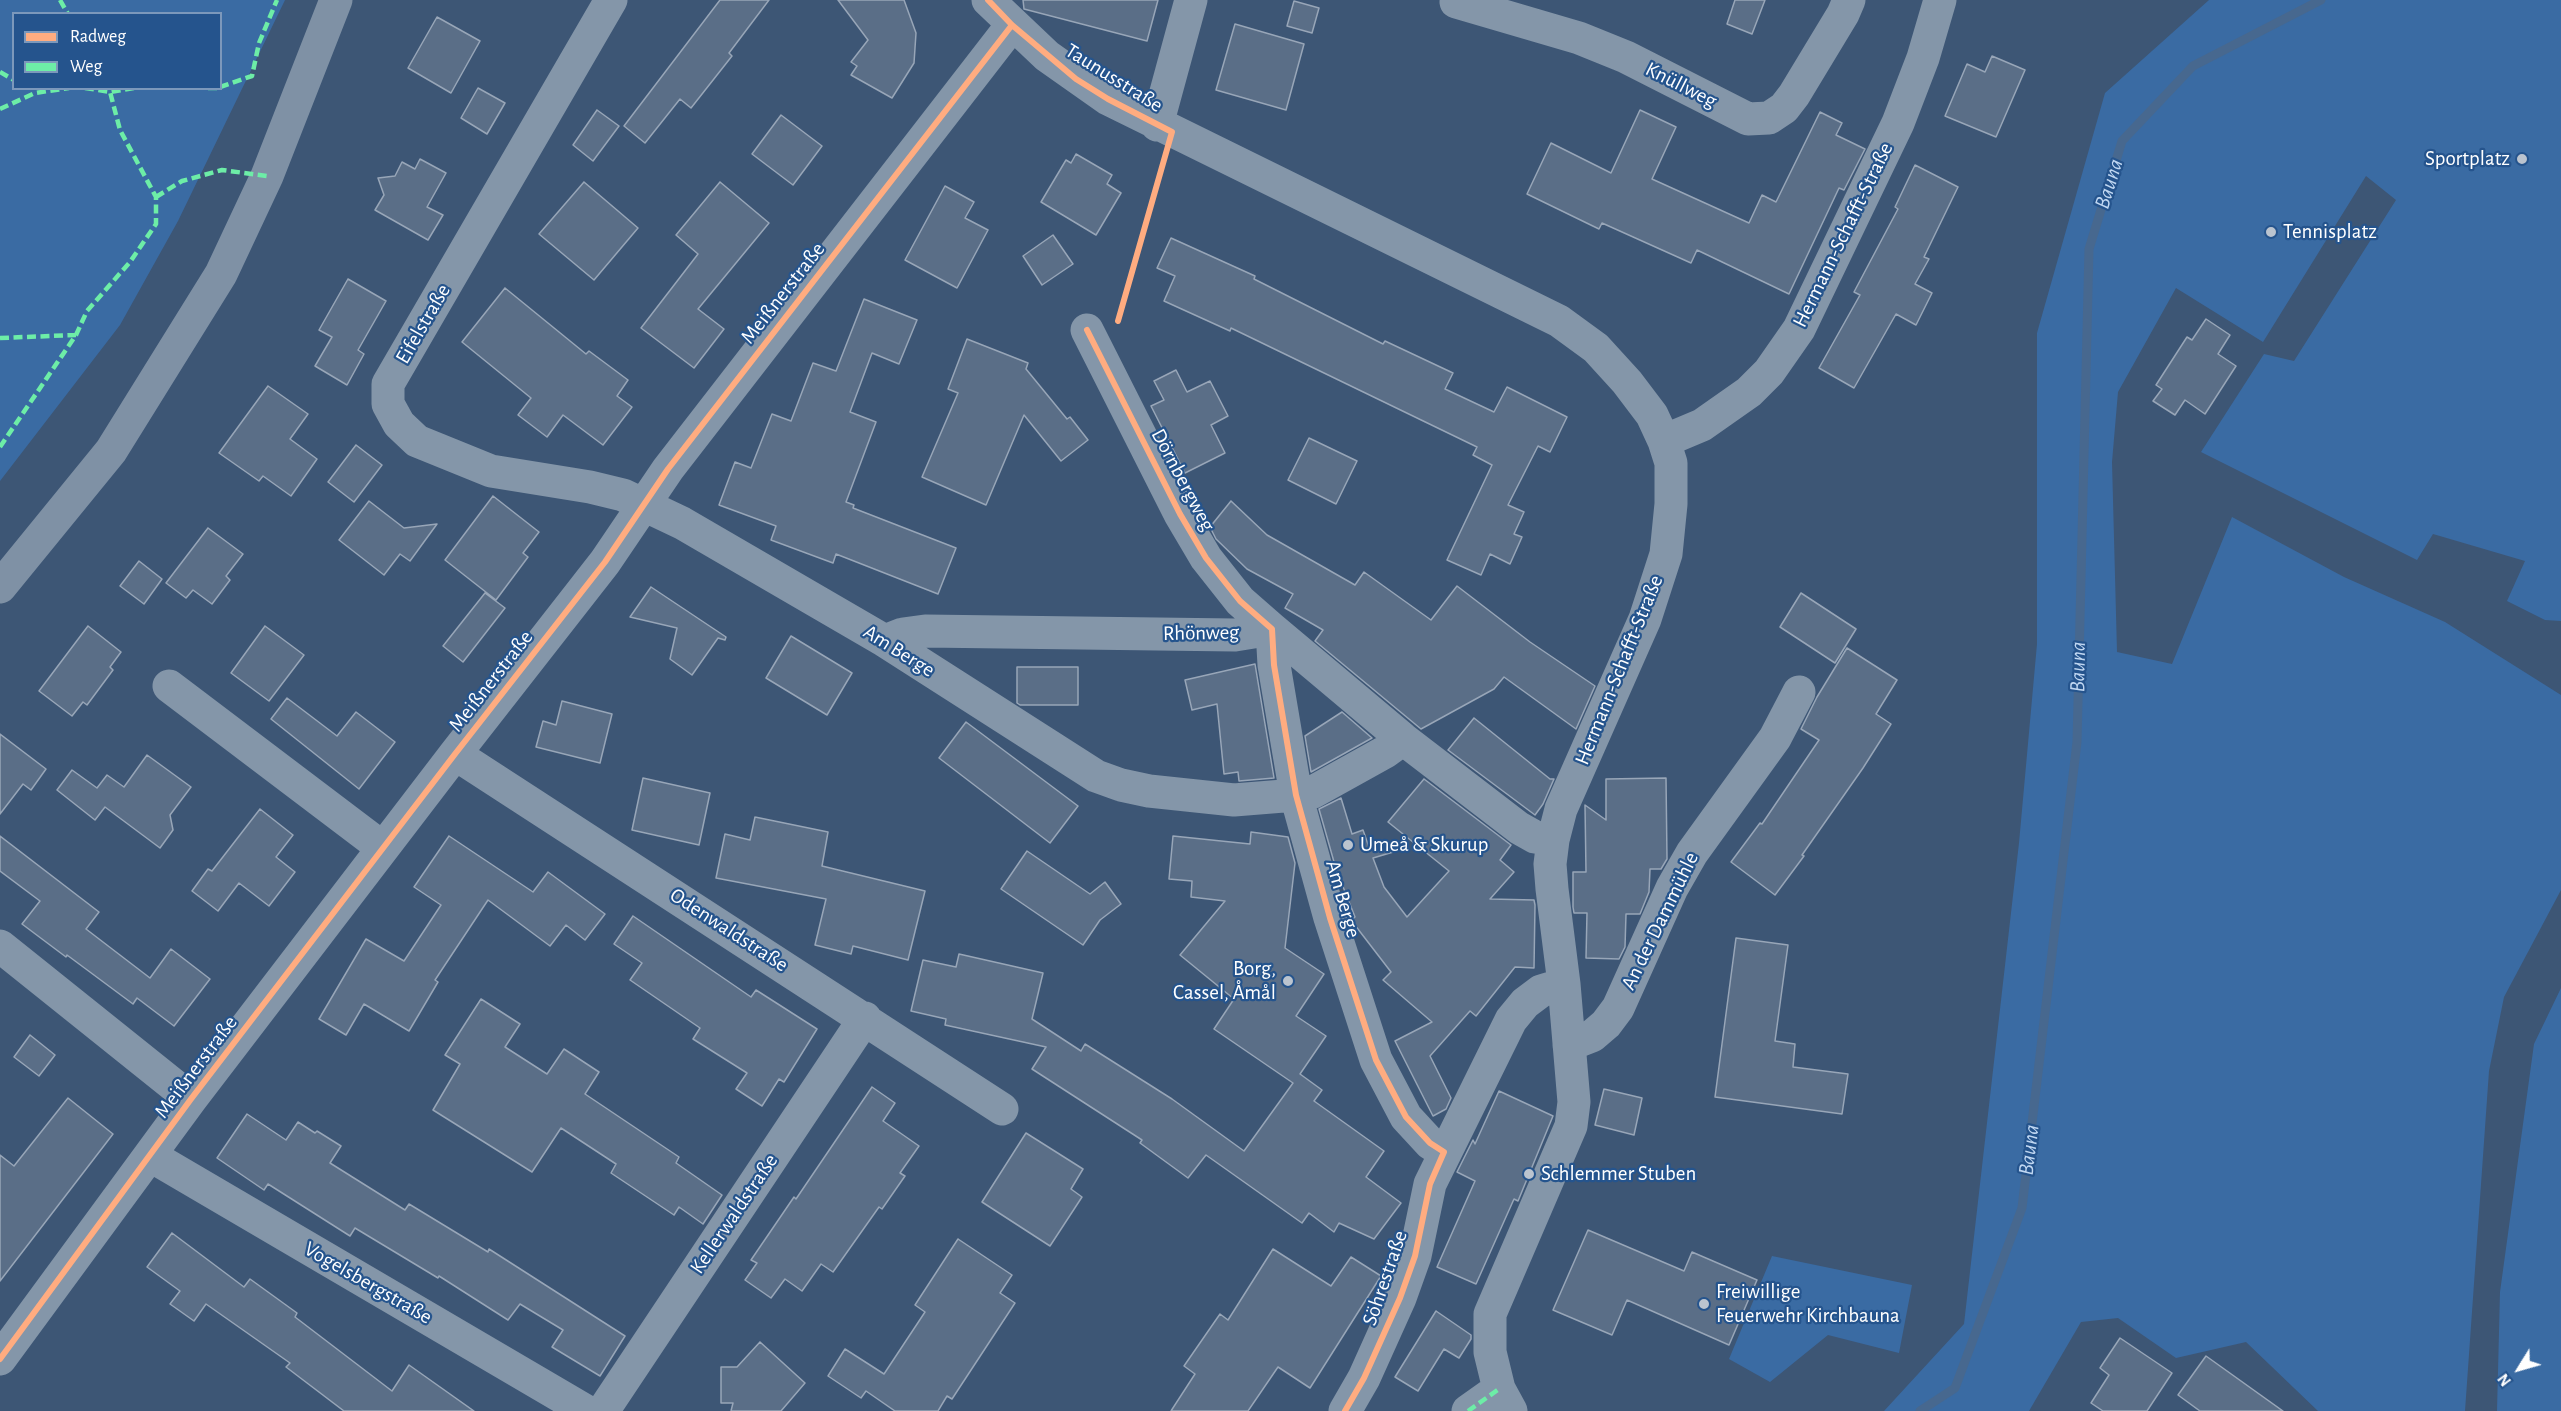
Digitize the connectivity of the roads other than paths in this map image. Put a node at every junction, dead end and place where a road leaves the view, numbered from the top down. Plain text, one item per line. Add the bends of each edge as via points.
1 (336, 0) edge
2 (611, 0) edge
3 (988, 0) edge
4 (1191, 0) edge
5 (1849, 0) edge
6 (1456, 2) dead end
7 (1936, 2) edge
8 (1012, 25) junction
9 (1157, 125) junction
10 (1087, 330) dead end
11 (1664, 441) junction
12 (644, 506) junction
13 (0, 587) edge
14 (1272, 629) junction
15 (885, 641) junction
16 (169, 686) dead end
17 (1799, 692) dead end
18 (1403, 739) junction
19 (455, 754) junction
20 (1296, 795) junction
21 (1552, 840) junction
22 (383, 848) junction
23 (0, 946) edge
24 (1564, 984) junction
25 (865, 1018) junction
26 (1569, 1045) junction
27 (191, 1099) junction
28 (1002, 1108) dead end
29 (1444, 1152) junction
30 (150, 1156) junction
31 (0, 1359) edge
32 (1505, 1400) edge
33 (586, 1411) edge
34 (603, 1411) edge
35 (1345, 1411) edge
36 (1468, 1411) edge

1 - 13 main road via 267,176 221,274 111,451
2 - 12 street, Eifelstraße via 398,365 388,384 388,404 399,424 417,441 491,471 590,487 622,495
3 - 8 street, Taunusstraße
4 - 9 street
5 - 6 street, Knüllweg via 1784,108 1768,118 1748,119 1580,38
7 - 11 street, Hermann-Schafft-Straße via 1923,58 1898,123 1799,328 1769,372 1749,392 1702,425
8 - 9 street, Taunusstraße via 1076,79
8 - 12 street, Meißnerstraße via 668,469
9 - 11 street, Taunusstraße via 1559,321 1596,348 1627,382 1652,415
10 - 14 street, Dörnbergweg via 1206,558 1240,601
11 - 21 street, Hermann-Schafft-Straße via 1671,463 1666,554 1645,619 1561,809
12 - 15 street, Am Berge via 682,523
12 - 19 street, Meißnerstraße
14 - 15 street, Rhönweg via 1235,635 924,631
14 - 18 street
14 - 20 street, Am Berge via 1274,665
15 - 20 street, Am Berge via 1096,776 1149,791 1234,800
16 - 22 street
17 - 26 street, An der Dammühle via 1775,738 1692,853 1618,1008 1592,1036
18 - 20 street, Am Berge via 1313,792
18 - 21 street via 1519,828
19 - 22 street, Meißnerstraße
19 - 25 street, Odenwaldstraße
20 - 29 street, Am Berge via 1376,1060 1406,1117
21 - 24 street, Hermann-Schafft-Straße via 1552,889
22 - 27 street, Meißnerstraße
23 - 27 street, Meißnerstraße
24 - 26 street, Hermann-Schafft-Straße
24 - 29 street, Söhrestraße via 1541,991 1510,1020
25 - 28 street, Odenwaldstraße
25 - 34 street, Kellerwaldstraße
26 - 32 street, Hermann-Schafft-Straße via 1574,1102 1571,1126 1490,1314 1490,1352
27 - 30 street, Meißnerstraße
29 - 35 street, Söhrestraße via 1430,1184 1415,1256 1400,1298
30 - 31 street, Meißnerstraße
30 - 33 street, Vogelsbergstraße
32 - 36 street

